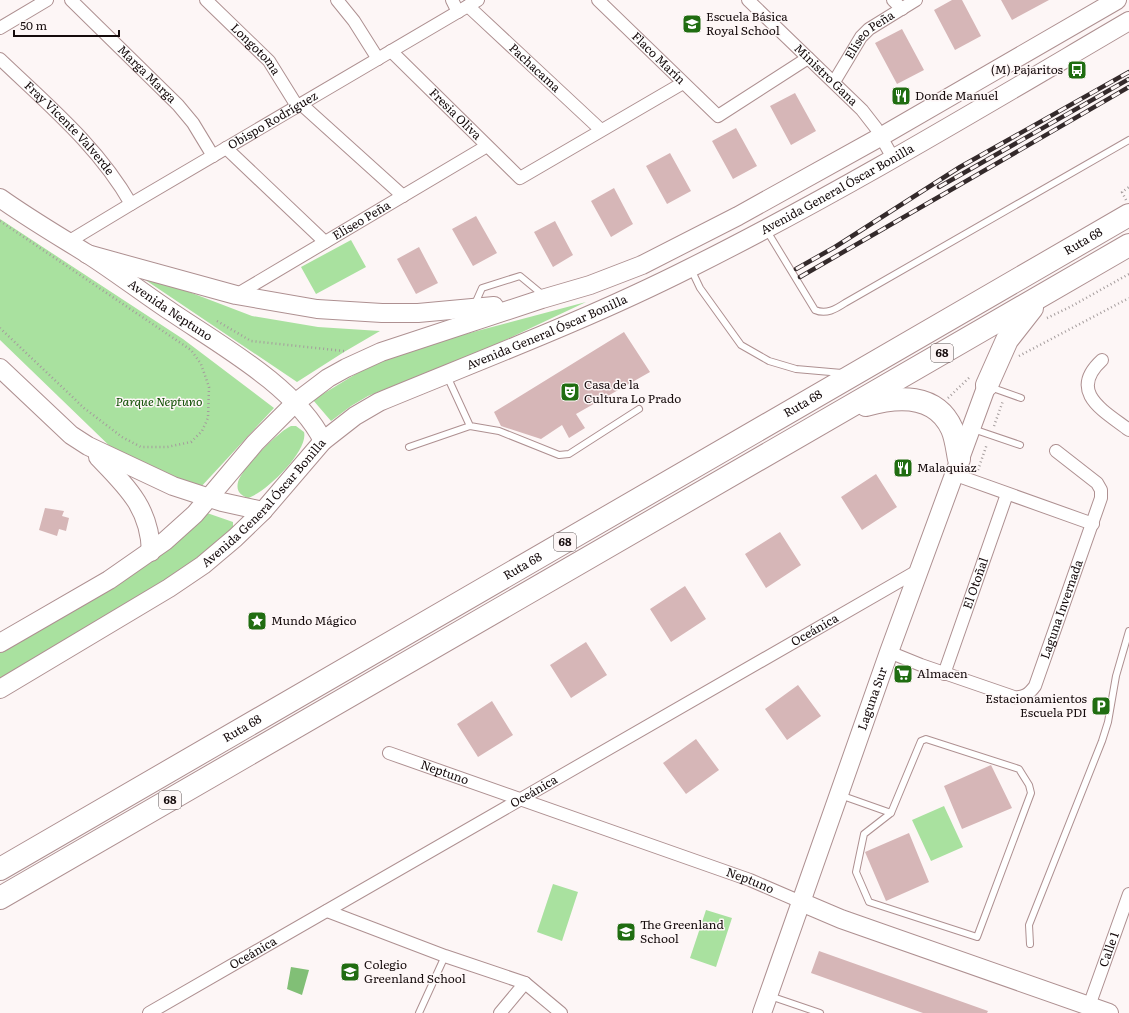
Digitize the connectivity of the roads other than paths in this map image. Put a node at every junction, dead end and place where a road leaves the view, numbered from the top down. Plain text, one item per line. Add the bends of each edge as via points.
1 (47, 0) edge
2 (71, 0) edge
3 (206, 0) edge
4 (337, 0) edge
5 (452, 0) edge
6 (598, 0) edge
7 (748, 0) edge
8 (893, 0) edge
9 (916, 0) edge
10 (1117, 0) edge
11 (468, 6) edge
12 (902, 9) junction
13 (1129, 22) edge
14 (0, 28) edge
15 (391, 51) junction
16 (808, 58) junction
17 (0, 59) edge
18 (378, 59) junction
19 (834, 82) junction
20 (683, 83) junction
21 (299, 105) junction
22 (601, 130) junction
23 (882, 136) junction
24 (1129, 140) edge
25 (487, 146) junction
26 (226, 148) junction
27 (213, 156) junction
28 (893, 158) junction
29 (403, 196) junction
30 (0, 198) edge
31 (131, 204) junction
32 (1129, 215) edge
33 (765, 228) junction
34 (68, 242) junction
35 (325, 242) junction
36 (1129, 246) edge
37 (87, 254) junction
38 (690, 268) junction
39 (1048, 292) junction
40 (236, 295) junction
41 (544, 298) junction
42 (472, 309) junction
43 (1102, 360) dead end
44 (0, 368) edge
45 (446, 374) junction
46 (853, 374) junction
47 (987, 385) junction
48 (1021, 398) dead end
49 (294, 403) junction
50 (639, 409) dead end
51 (836, 414) junction
52 (470, 426) junction
53 (970, 428) junction
54 (1129, 430) edge
55 (324, 441) junction
56 (1020, 445) dead end
57 (88, 446) junction
58 (409, 447) dead end
59 (1056, 451) dead end
60 (956, 466) junction
61 (1007, 494) junction
62 (209, 498) junction
63 (263, 511) junction
64 (1093, 524) junction
65 (150, 552) junction
66 (919, 570) junction
67 (1129, 631) edge
68 (0, 644) edge
69 (889, 652) junction
70 (944, 674) junction
71 (0, 688) edge
72 (389, 753) dead end
73 (839, 795) junction
74 (522, 800) junction
75 (891, 813) junction
76 (0, 869) edge
77 (1129, 894) edge
78 (0, 898) edge
79 (801, 902) junction
80 (327, 911) junction
81 (1030, 944) dead end
82 (445, 956) junction
83 (525, 983) junction
84 (769, 995) junction
85 (1089, 1006) junction
86 (149, 1013) edge
87 (420, 1013) edge
88 (500, 1013) edge
89 (561, 1013) edge
90 (762, 1013) edge
91 (820, 1013) edge
92 (1109, 1013) edge

1 - 14 street
2 - 27 street, Marga Marga via 178,105 193,123
3 - 21 street, Longotoma via 268,61
4 - 18 street
5 - 11 street, Pachacama
6 - 20 street, Flaco Marín
7 - 16 street, Ministro Gana
8 - 12 street
9 - 12 street, Eliseo Peña
10 - 23 main road, Avenida General Óscar Bonilla
11 - 15 street, Obispo Rodríguez
11 - 22 street, Pachacama
12 - 19 street, Eliseo Peña via 861,37
13 - 28 main road, Avenida General Óscar Bonilla
15 - 18 street, Obispo Rodríguez
15 - 25 street, Fresia Oliva
16 - 19 street, Ministro Gana
16 - 20 street, Flaco Marín via 718,116
17 - 31 street, Fray Vicente Valverde via 85,140 110,170
18 - 21 street, Obispo Rodríguez
19 - 23 street, Ministro Gana via 862,110
20 - 22 street
21 - 26 street, Obispo Rodríguez
21 - 29 street, Longotoma
22 - 25 street, Fresia Oliva via 520,178
23 - 28 street, Ministro Gana
23 - 41 main road, Avenida General Óscar Bonilla via 662,255 614,277
24 - 33 lane via 846,303 826,312 815,310
25 - 29 street, Eliseo Peña
26 - 27 street, Obispo Rodríguez
26 - 35 street
27 - 31 street, Obispo Rodríguez
28 - 33 main road, Avenida General Óscar Bonilla
29 - 35 street, Eliseo Peña
30 - 34 main road, Avenida Neptuno
31 - 34 street, Obispo Rodríguez
32 - 46 highway, Ruta 68 / 68
33 - 38 main road, Avenida General Óscar Bonilla
34 - 37 main road, Avenida Neptuno
35 - 40 street, Eliseo Peña
36 - 39 highway, Ruta 68 / 68
37 - 40 main road
37 - 49 main road, Avenida Neptuno via 247,362
38 - 45 main road, Avenida General Óscar Bonilla via 562,327
38 - 46 lane via 700,288 741,345 769,361 796,368
39 - 47 highway via 1012,332 997,358
39 - 51 highway, Ruta 68 / 68
40 - 42 main road via 284,305 349,312 418,313
41 - 42 main road
41 - 42 lane via 520,276 482,288
41 - 49 main road, Avenida General Óscar Bonilla via 363,359 328,378
43 - 54 street via 1089,378 1088,392 1094,402
44 - 57 main road via 66,430
45 - 52 lane
45 - 55 main road, Avenida General Óscar Bonilla via 379,402 355,416
46 - 76 highway, Ruta 68 / 68
47 - 48 lane
47 - 53 main road, Laguna Sur
49 - 55 main road, Avenida Neptuno via 311,420
49 - 62 main road, Avenida General Óscar Bonilla via 255,443
50 - 52 lane via 568,454 559,455 499,431
51 - 60 highway via 897,399 926,403 940,412 950,425 954,434
51 - 78 highway, Ruta 68 / 68
52 - 58 lane
53 - 56 lane
53 - 60 main road, Laguna Sur
55 - 63 main road, Avenida General Óscar Bonilla
57 - 62 main road via 150,477
57 - 65 main road via 139,504 146,519
59 - 64 street via 1097,483 1101,490
60 - 61 street
60 - 66 main road, Laguna Sur
61 - 64 street
61 - 70 street, El Otoñal
62 - 63 main road
62 - 65 main road, Avenida General Óscar Bonilla via 180,530
63 - 71 main road, Avenida General Óscar Bonilla via 220,552 186,577
64 - 70 street, Laguna Invernada via 1031,692 1020,698 1014,697
65 - 68 main road, Avenida General Óscar Bonilla via 109,580
66 - 69 main road, Laguna Sur
66 - 74 street, Oceánica
67 - 81 lane via 1116,676 1108,722 1029,925
69 - 70 street, Laguna Invernada
69 - 73 main road, Laguna Sur
72 - 74 street, Neptuno
73 - 75 lane
73 - 79 main road, Laguna Sur
74 - 79 street, Neptuno via 750,880
74 - 80 street, Oceánica
75 - 75 lane via 921,740 926,739 1019,769 1024,774 1031,793 977,937 869,902 856,872 864,834
77 - 85 street, Calle 1
79 - 84 main road, Laguna Sur
79 - 85 main road, Neptuno via 841,919
80 - 82 street
80 - 86 street, Oceánica
82 - 83 street
82 - 87 lane
83 - 88 street
83 - 89 street
84 - 90 main road, Laguna Sur
84 - 91 lane
85 - 92 main road, Neptuno

